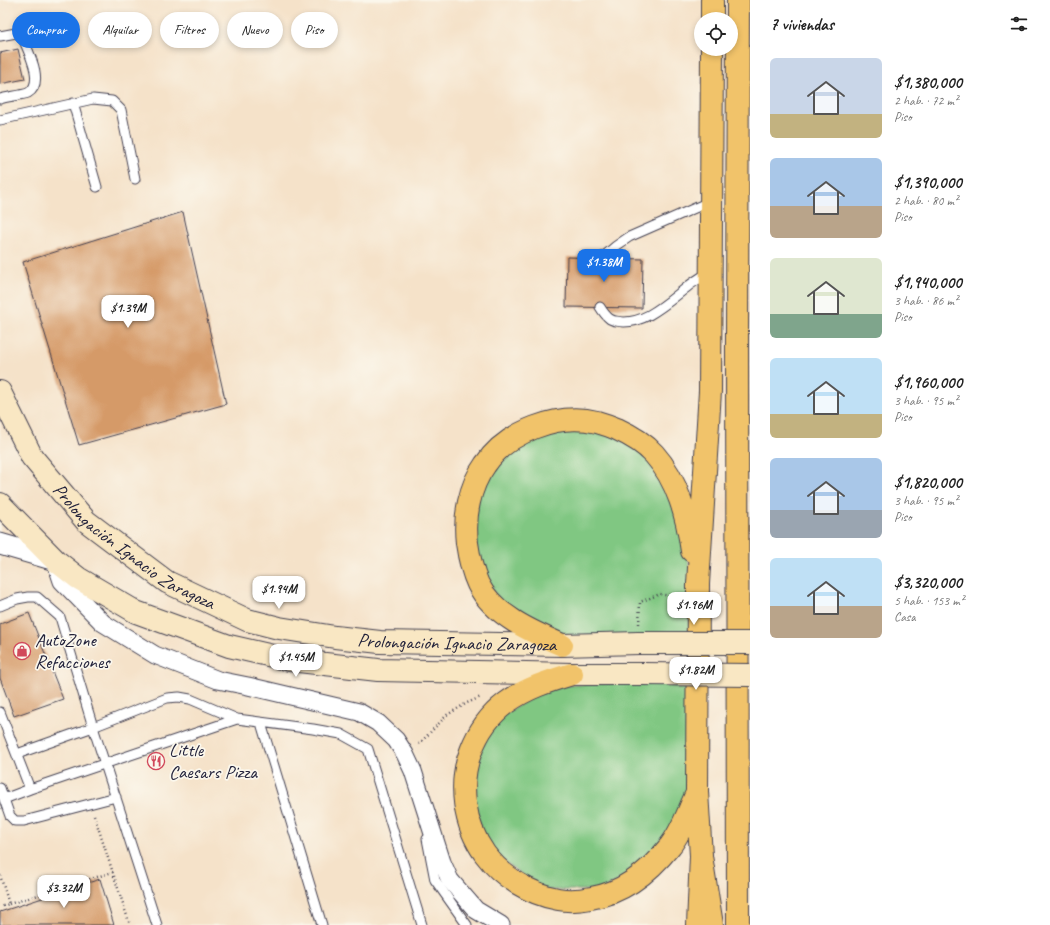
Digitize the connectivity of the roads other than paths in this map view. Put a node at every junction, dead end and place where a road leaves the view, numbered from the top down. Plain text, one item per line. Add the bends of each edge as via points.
1 (712, 0) edge
2 (738, 0) edge
3 (712, 12) edge
4 (0, 36) edge
5 (712, 56) edge
6 (0, 99) edge
7 (74, 103) junction
8 (0, 120) edge
9 (135, 179) dead end
10 (97, 187) dead end
11 (711, 201) junction
12 (602, 258) dead end
13 (711, 272) junction
14 (600, 307) dead end
15 (0, 392) edge
16 (0, 504) edge
17 (0, 544) edge
18 (55, 560) junction
19 (698, 584) junction
20 (0, 606) edge
21 (750, 643) edge
22 (562, 645) junction
23 (572, 674) junction
24 (750, 675) edge
25 (0, 712) edge
26 (237, 719) junction
27 (261, 722) junction
28 (93, 727) junction
29 (17, 754) junction
30 (106, 763) junction
31 (413, 771) junction
32 (0, 788) edge
33 (30, 789) junction
34 (697, 792) junction
35 (116, 797) junction
36 (4, 799) junction
37 (701, 856) junction
38 (157, 925) edge
39 (322, 925) edge
40 (422, 925) edge
41 (467, 925) edge
42 (501, 925) edge
43 (698, 925) edge
44 (712, 925) edge
45 (738, 925) edge

1 - 3 main road
2 - 45 main road
4 - 6 lane via 22,36 36,76 35,85 28,92
5 - 11 main road
7 - 8 lane
7 - 9 lane via 93,99 112,101 121,110
7 - 10 lane
11 - 12 lane via 629,237
11 - 13 main road
13 - 14 lane via 641,319 631,322 611,320
13 - 19 main road via 710,391
15 - 22 main road, Prolongación Ignacio Zaragoza via 32,457 86,521 167,582 246,620 279,628 380,642
16 - 18 main road, Prolongación Ignacio Zaragoza
17 - 18 street
18 - 23 main road, Prolongación Ignacio Zaragoza via 78,578 136,612 229,646 290,660 378,670
18 - 31 street via 62,581 103,623 148,651 218,680 359,712 378,723 396,740 406,754
19 - 22 main road via 679,494 654,453 622,431 596,422 568,420 537,426 506,442 484,465 470,498 466,533 468,552 478,584 499,610 540,636
19 - 34 main road
20 - 28 lane via 17,599 37,597 60,617
21 - 22 main road, Prolongación Ignacio Zaragoza, bridge
23 - 24 main road, Prolongación Ignacio Zaragoza, bridge
23 - 34 main road via 533,687 506,702 493,714 472,748 465,770 464,788 468,821 476,840 497,868 526,888 559,900 610,894 643,874 670,845 681,828
25 - 29 lane
26 - 27 lane
26 - 28 lane via 179,696 167,698
26 - 30 lane
27 - 39 lane
27 - 40 lane via 341,734 368,749
28 - 29 lane
28 - 30 lane
29 - 33 lane
30 - 33 lane
30 - 35 lane
31 - 41 lane via 435,880
31 - 42 street via 450,880 476,910
32 - 36 lane
33 - 36 lane
34 - 37 main road
35 - 36 lane via 24,821 16,821 10,816
35 - 38 lane
37 - 43 main road
37 - 44 main road

